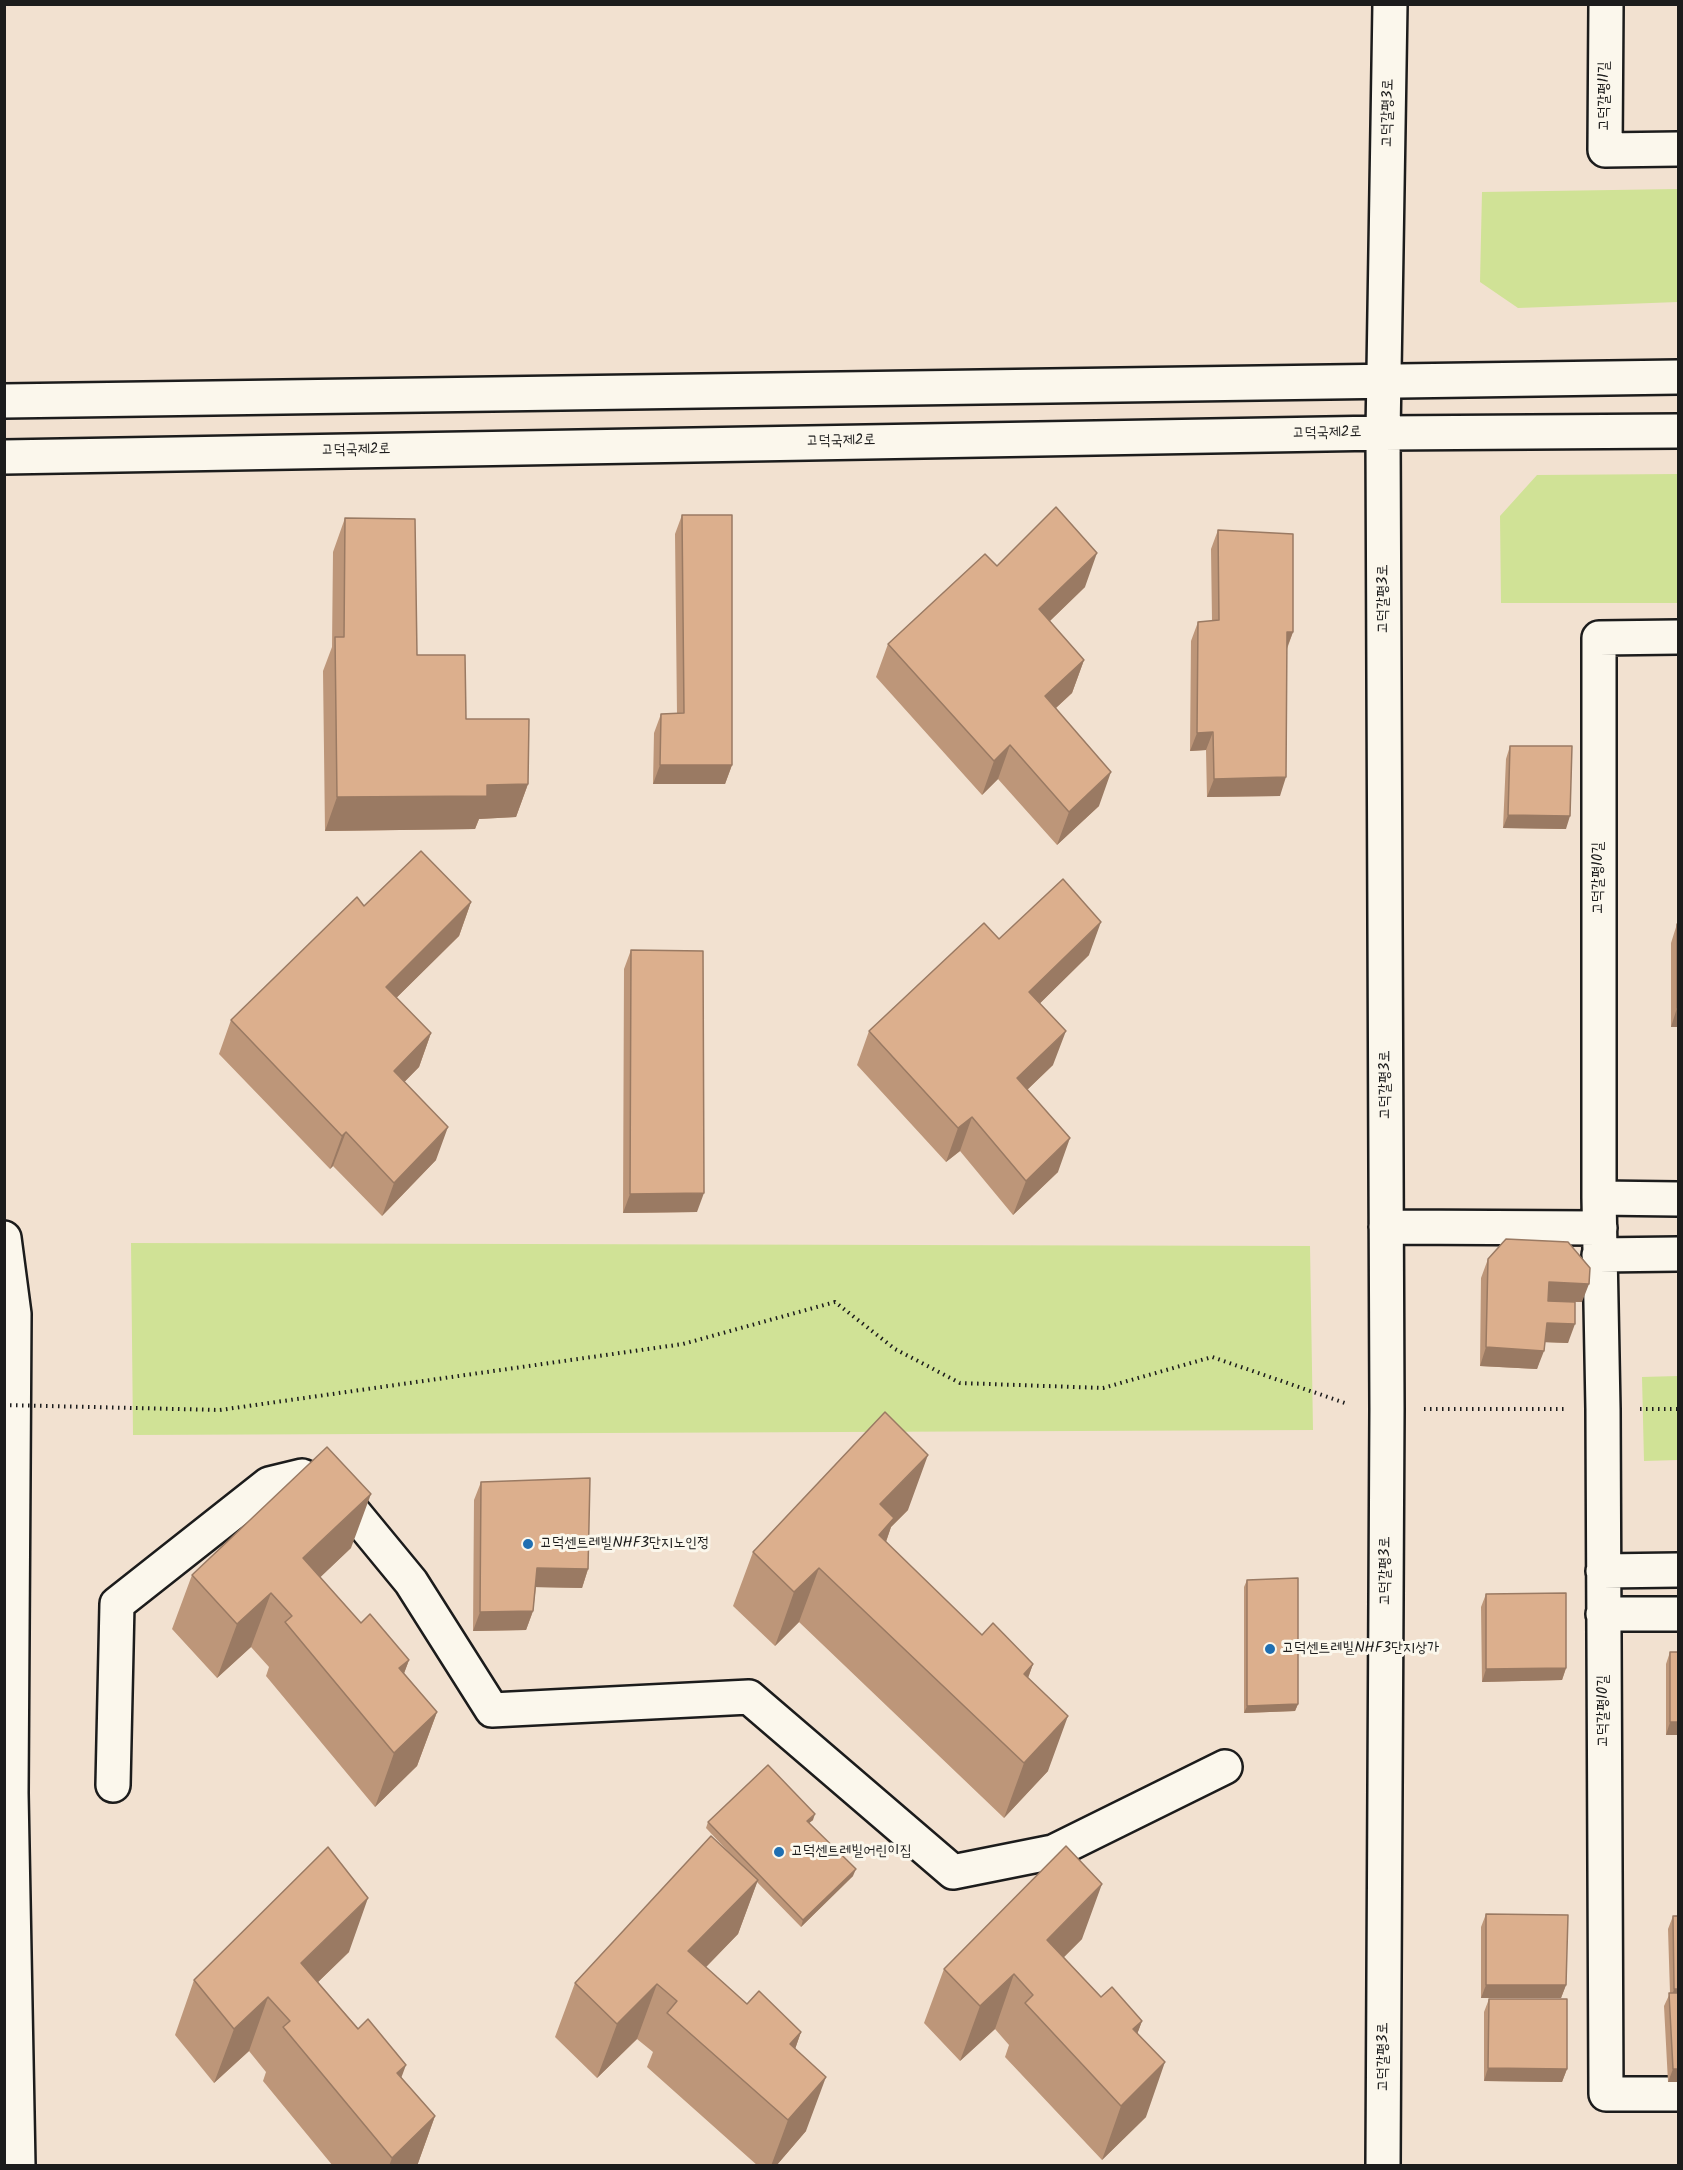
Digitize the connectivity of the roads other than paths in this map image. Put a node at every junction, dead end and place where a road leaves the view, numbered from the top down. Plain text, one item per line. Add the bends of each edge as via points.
1 (1390, 4) edge
2 (1606, 4) edge
3 (1678, 149) edge
4 (1678, 377) edge
5 (1384, 380) junction
6 (4, 401) edge
7 (1678, 431) edge
8 (1383, 433) junction
9 (4, 457) edge
10 (1678, 637) edge
11 (1678, 1199) edge
12 (1386, 1227) junction
13 (1600, 1227) junction
14 (4, 1238) edge
15 (1678, 1254) edge
16 (1678, 1570) edge
17 (1603, 1571) junction
18 (1603, 1614) junction
19 (1678, 1614) edge
20 (1225, 1767) dead end
21 (113, 1785) dead end
22 (1678, 2094) edge
23 (18, 2166) edge
24 (1383, 2166) edge

1 - 5 street, 고덕갈평3로
2 - 3 street, 고덕갈평11길 via 1605,150
4 - 5 street
5 - 6 street
5 - 8 street, 고덕갈평3로
7 - 8 street, 고덕국제2로
8 - 9 street, 고덕국제2로
8 - 12 street, 고덕갈평3로
10 - 13 street, 고덕갈평10길 via 1599,638
11 - 13 street
12 - 13 street
12 - 24 street, 고덕갈평3로
13 - 15 street
13 - 17 street, 고덕갈평10길
14 - 23 street via 14,1314 11,1793
16 - 17 street
17 - 18 street, 고덕갈평10길
18 - 19 street
18 - 22 street, 고덕갈평10길 via 1606,2094
20 - 21 street via 1053,1852 953,1872 749,1697 492,1710 411,1582 336,1491 302,1476 268,1484 117,1604

